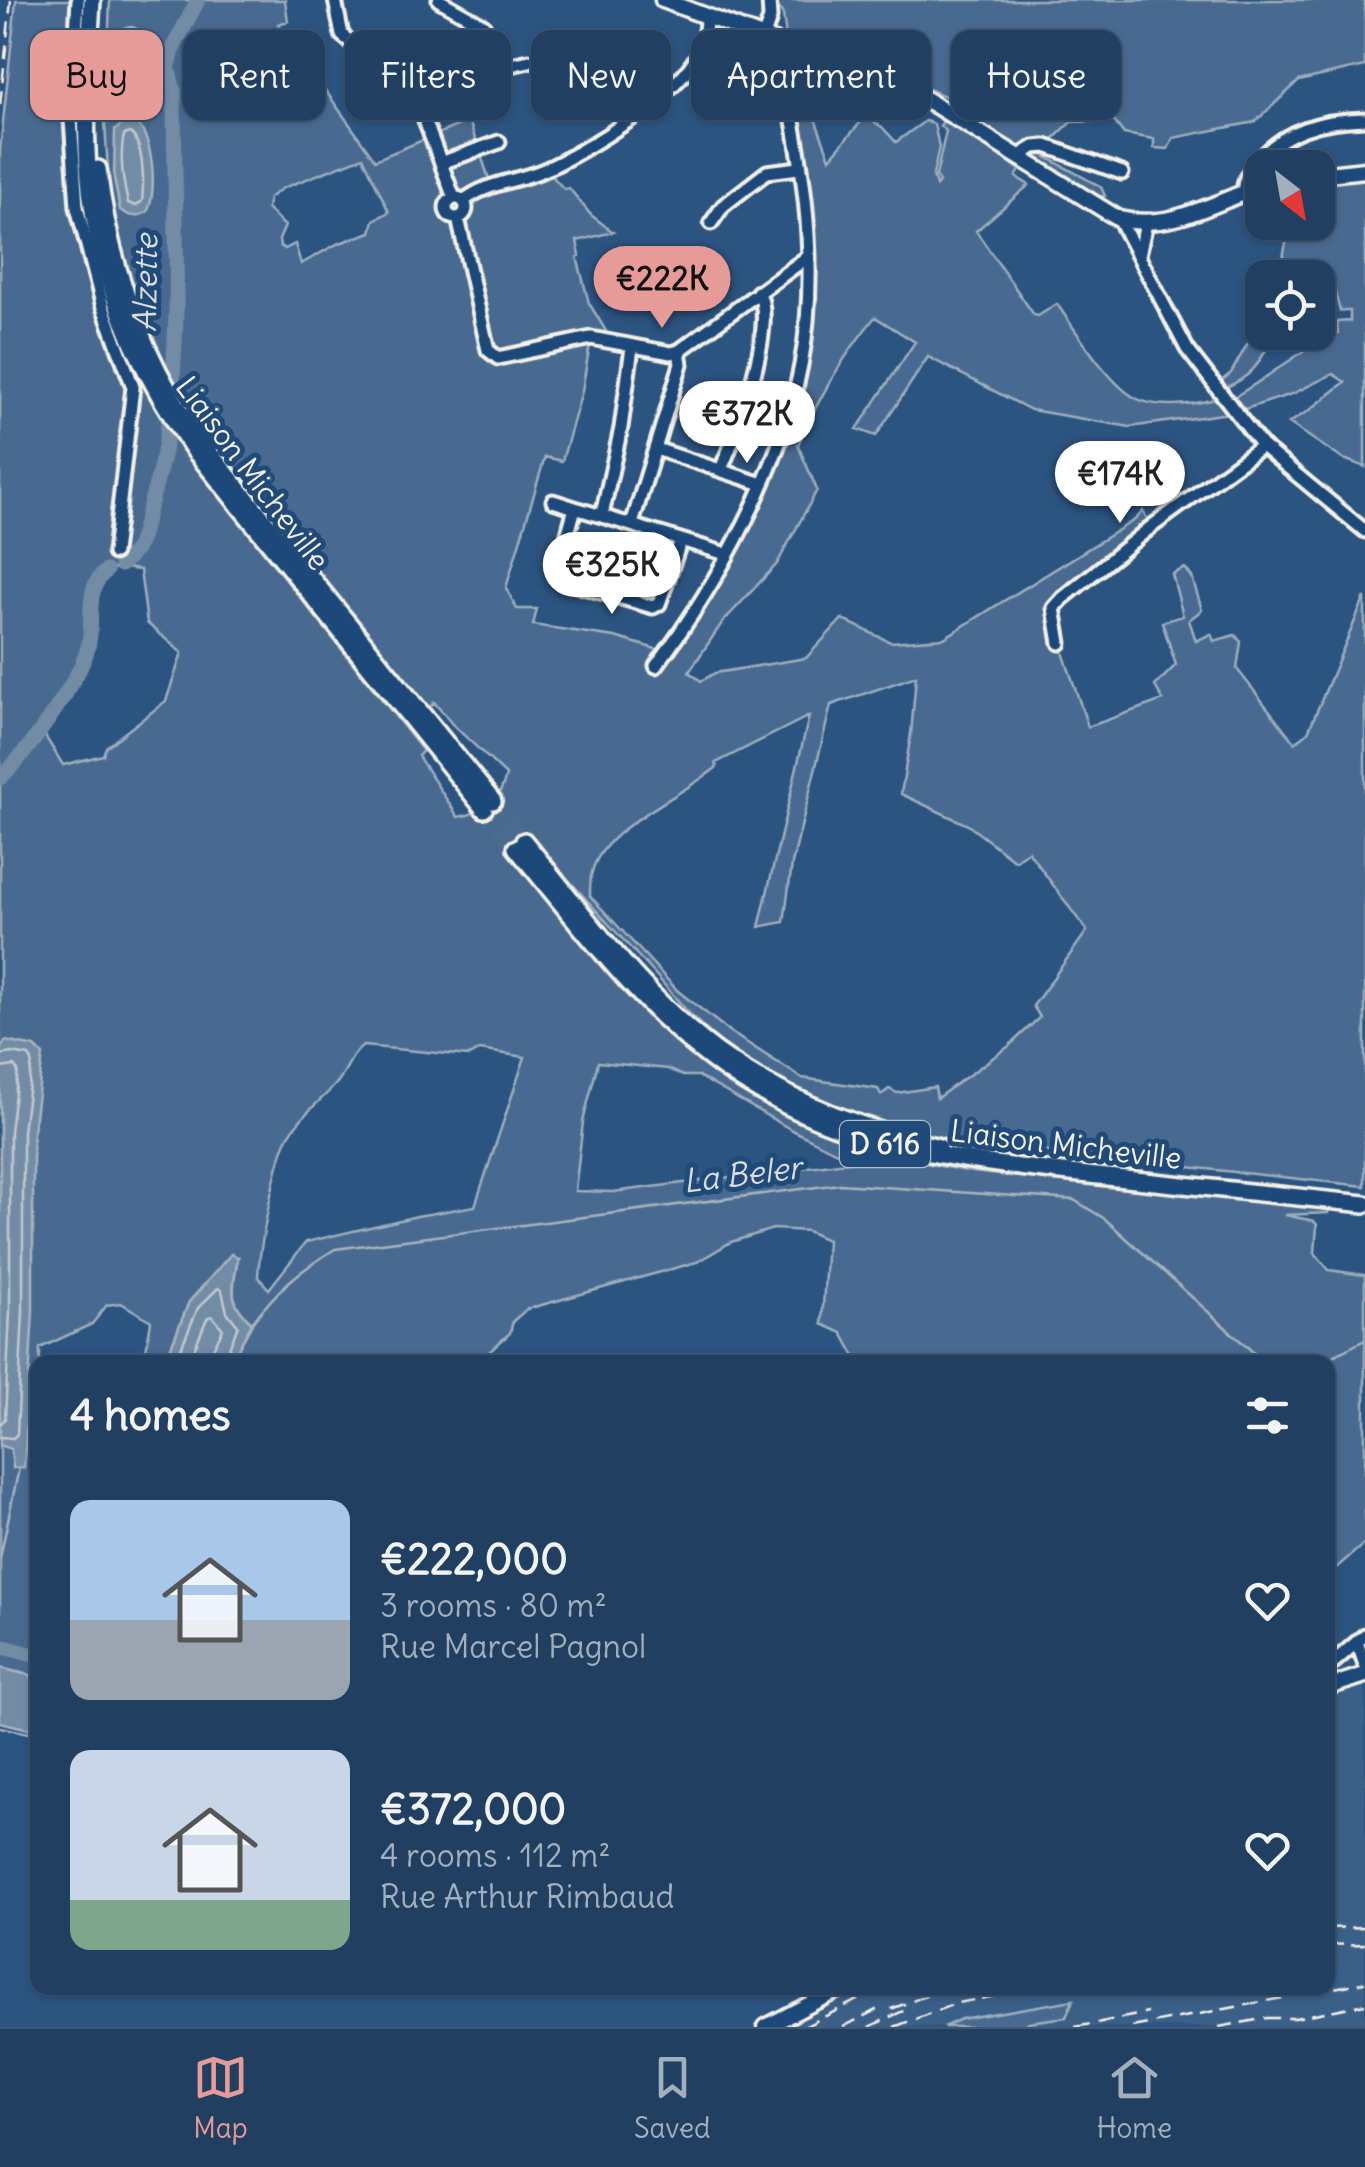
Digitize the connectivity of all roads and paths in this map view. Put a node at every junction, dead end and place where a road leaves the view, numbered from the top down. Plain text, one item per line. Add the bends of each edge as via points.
1 (78, 0) edge
2 (92, 0) edge
3 (102, 0) edge
4 (334, 0) edge
5 (439, 0) edge
6 (663, 0) edge
7 (769, 0) edge
8 (706, 16) junction
9 (485, 30) edge
10 (747, 30) edge
11 (770, 30) edge
12 (345, 36) edge
13 (529, 61) dead end
14 (511, 65) edge
15 (931, 103) edge
16 (1365, 119) edge
17 (425, 120) edge
18 (794, 120) edge
19 (499, 142) dead end
20 (1018, 157) junction
21 (441, 163) junction
22 (798, 168) junction
23 (1365, 170) edge
24 (1122, 173) dead end
25 (1335, 173) edge
26 (1244, 192) joint
27 (459, 200) junction
28 (1119, 219) junction
29 (711, 223) dead end
30 (1146, 223) junction
31 (1139, 255) junction
32 (809, 256) junction
33 (758, 292) junction
34 (632, 347) junction
35 (680, 351) junction
36 (169, 404) junction
37 (1262, 446) junction
38 (656, 450) junction
39 (721, 469) junction
40 (762, 484) junction
41 (553, 501) dead end
42 (575, 508) junction
43 (602, 515) junction
44 (632, 524) junction
45 (1365, 531) edge
46 (680, 540) junction
47 (114, 553) dead end
48 (726, 554) junction
49 (1060, 643) dead end
50 (656, 666) dead end
51 (488, 805) tunnel mouth
52 (1365, 1194) edge
53 (1365, 1204) edge
54 (1361, 1638) edge
55 (1335, 1661) edge
56 (1365, 1666) edge
57 (1365, 1675) edge
58 (1335, 1686) edge
59 (828, 1995) edge
60 (766, 2027) edge

1 - 47 street via 71,119 77,207 102,307 133,387
2 - 36 highway, Liaison Micheville via 86,122 92,206 117,308 138,358
3 - 36 highway, Liaison Micheville via 96,123 102,204 128,303
4 - 12 street
5 - 9 street
6 - 8 main road
7 - 11 street
8 - 10 main road
8 - 27 street via 700,52 682,76 627,121 548,168
13 - 14 street
15 - 20 main road
16 - 26 street via 1290,134 1268,148
17 - 21 street
18 - 22 street
19 - 21 street
20 - 24 street via 1046,146
20 - 28 main road
21 - 27 street
22 - 29 street via 767,172
22 - 32 street
23 - 25 main road
26 - 30 main road via 1184,217
27 - 34 street via 448,202 446,210 458,218 492,356 591,338
28 - 30 main road
28 - 31 street
30 - 31 street
31 - 37 street via 1187,349
32 - 33 street
32 - 40 street via 801,364
33 - 35 street
33 - 39 street via 765,311 753,377
34 - 35 street
34 - 43 street
35 - 38 street
36 - 51 highway, Liaison Micheville
37 - 45 street
37 - 49 street via 1063,598 1054,608
38 - 39 street
38 - 44 street
39 - 40 street
40 - 48 street
41 - 42 street
42 - 43 street
42 - 46 street via 558,569 566,582 659,604
43 - 44 street
44 - 46 street
46 - 48 street
48 - 50 street
52 - 53 highway, Liaison Micheville / D 616 via 937,1146 808,1105 714,1049 672,1012 520,844 665,1020 755,1089 832,1127 974,1162
54 - 55 street
54 - 56 street
57 - 58 main road
59 - 60 main road

